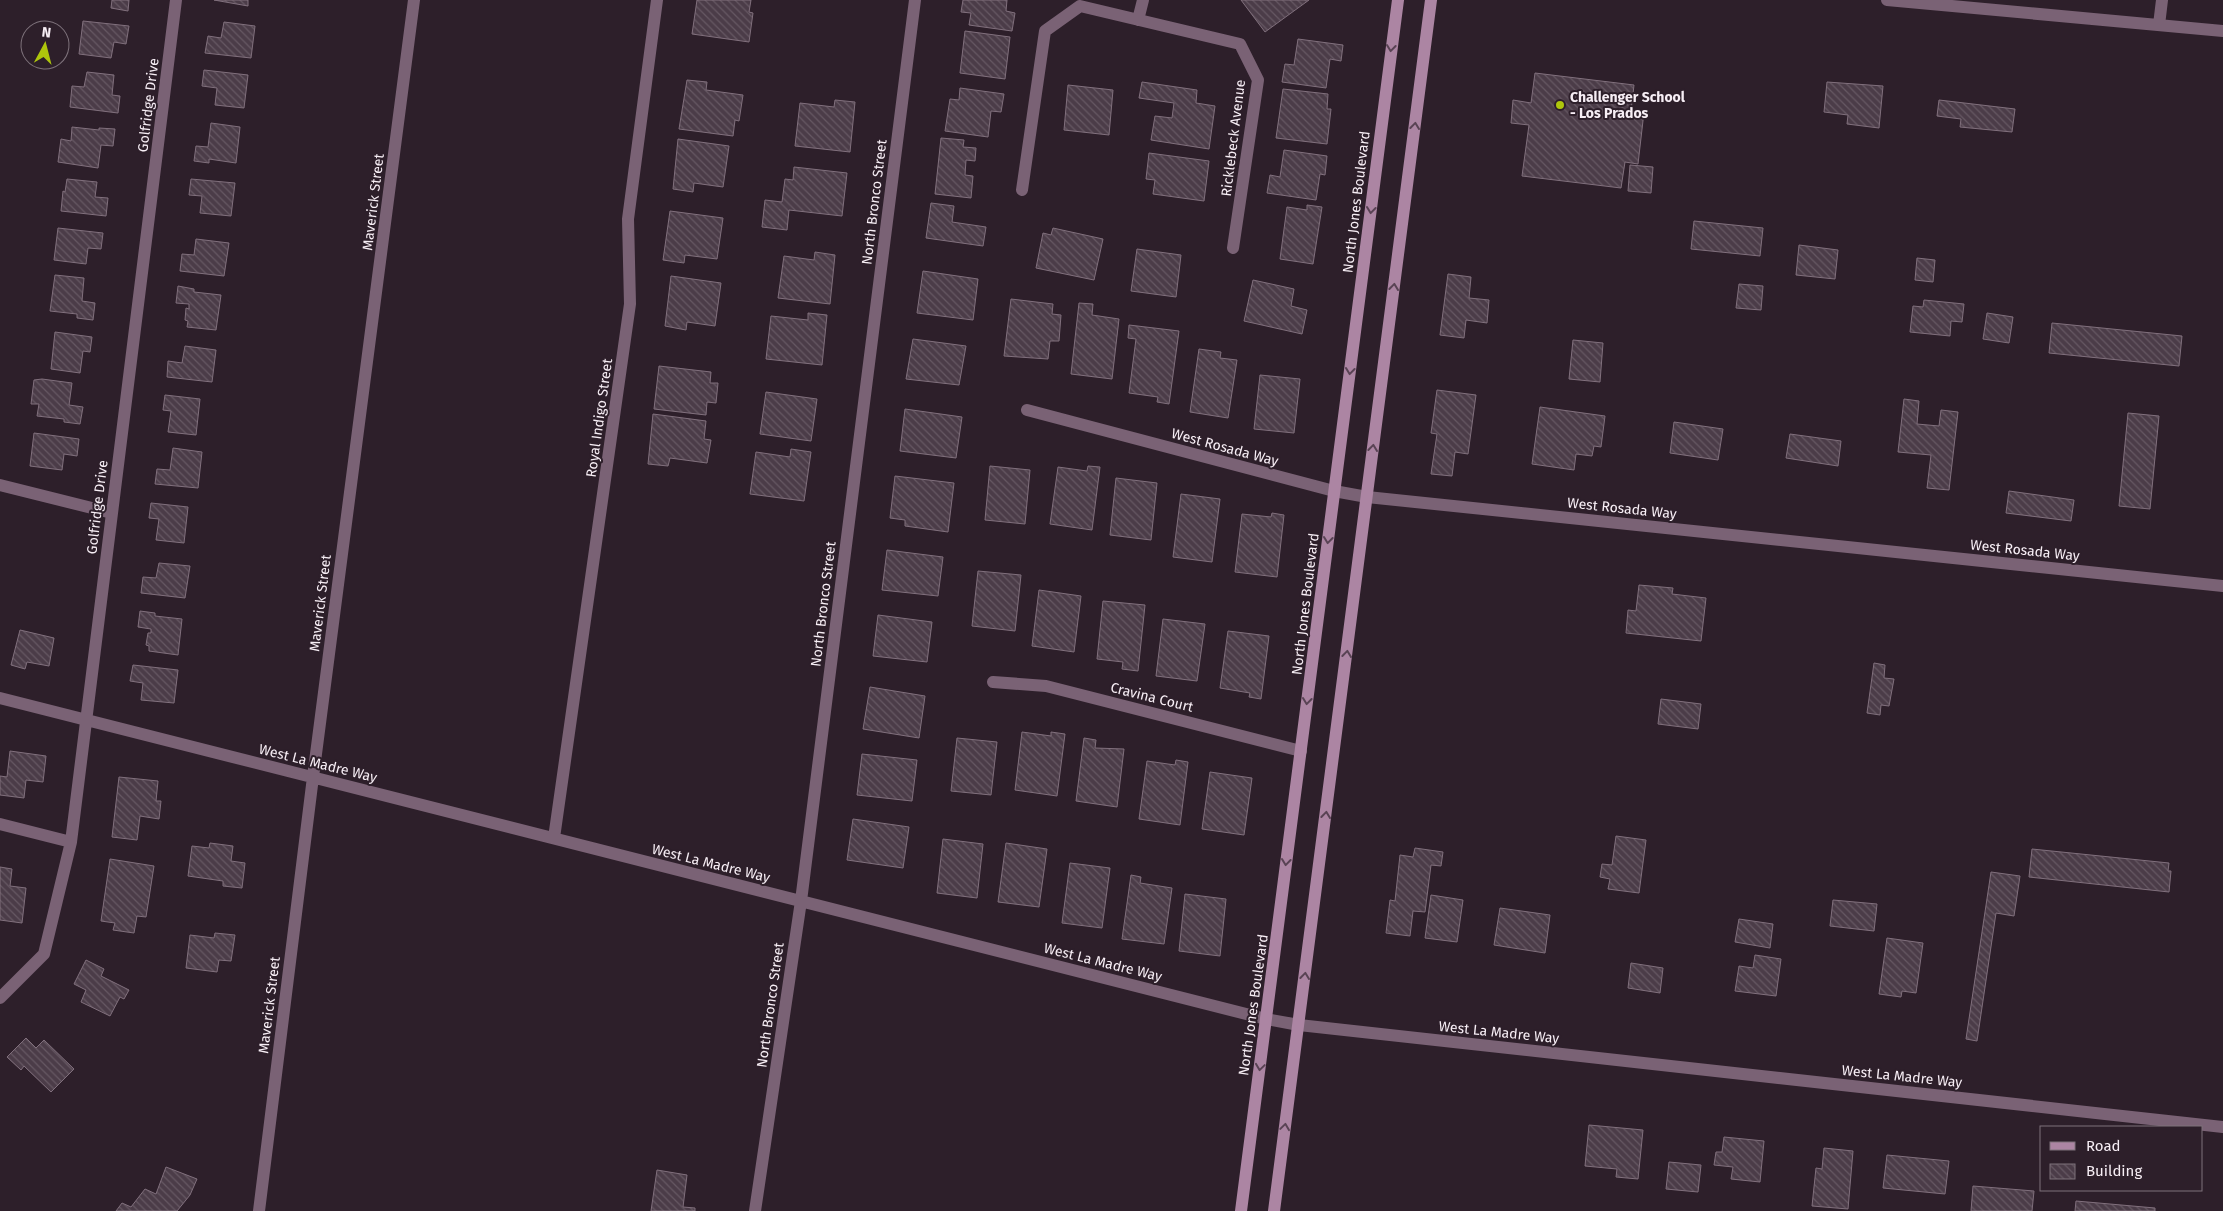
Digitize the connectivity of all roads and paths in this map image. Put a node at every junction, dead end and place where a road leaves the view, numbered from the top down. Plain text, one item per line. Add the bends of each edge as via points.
1 (176, 0) edge
2 (414, 0) edge
3 (657, 0) edge
4 (915, 0) edge
5 (1143, 0) edge
6 (1398, 0) edge
7 (1431, 0) edge
8 (1887, 0) edge
9 (2162, 0) edge
10 (1138, 20) junction
11 (2159, 25) junction
12 (2223, 31) edge
13 (1022, 190) dead end
14 (1233, 248) dead end
15 (1027, 410) dead end
16 (0, 485) edge
17 (1334, 491) junction
18 (1367, 497) junction
19 (112, 513) junction
20 (2223, 586) edge
21 (993, 682) dead end
22 (0, 698) edge
23 (86, 720) junction
24 (1301, 751) junction
25 (313, 778) junction
26 (0, 824) edge
27 (554, 838) junction
28 (70, 842) junction
29 (801, 901) junction
30 (0, 998) edge
31 (1266, 1019) junction
32 (1299, 1025) junction
33 (2223, 1127) edge
34 (259, 1211) edge
35 (755, 1211) edge
36 (1240, 1211) edge
37 (1274, 1211) edge

1 - 19 street, Golfridge Drive
2 - 25 street, Maverick Street
3 - 27 street, Royal Indigo Street via 628,219 630,304
4 - 29 street, North Bronco Street
5 - 10 street
6 -> 17 main road, North Jones Boulevard
18 -> 7 main road
8 - 11 street
9 - 11 street
10 - 13 street, Ricklebeck Avenue via 1080,6 1045,31
10 - 14 street, Ricklebeck Avenue via 1240,44 1258,80
11 - 12 street
15 - 17 street, West Rosada Way
16 - 19 street
17 - 18 street, West Rosada Way
17 -> 24 main road, North Jones Boulevard
18 - 20 street, West Rosada Way
32 -> 18 main road
19 - 23 street, Golfridge Drive
21 - 24 street, Cravina Court via 1046,686
22 - 23 street, West La Madre Way
23 - 25 street, West La Madre Way
23 - 28 street, Golfridge Drive
24 -> 31 main road, North Jones Boulevard
25 - 27 street, West La Madre Way
25 - 34 street, Maverick Street
26 - 28 street
27 - 29 street, West La Madre Way
28 - 30 street, Golfridge Drive via 44,954
29 - 31 street, West La Madre Way
29 - 35 street, North Bronco Street
31 - 32 street, West La Madre Way
31 -> 36 main road, North Jones Boulevard
32 - 33 street, West La Madre Way
37 -> 32 main road

